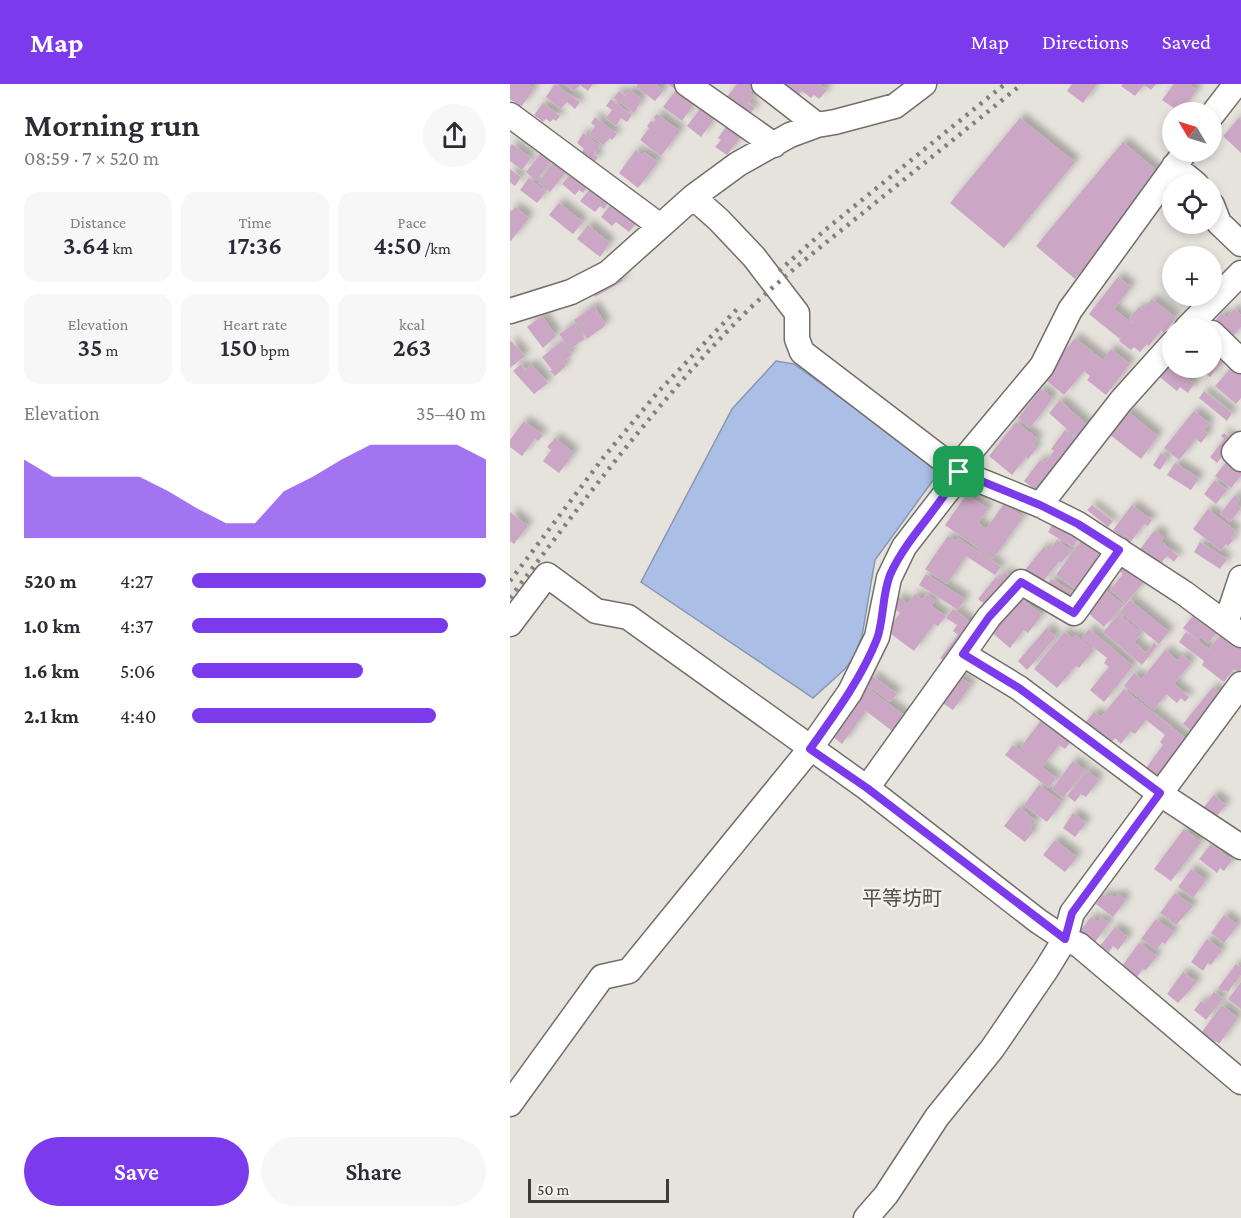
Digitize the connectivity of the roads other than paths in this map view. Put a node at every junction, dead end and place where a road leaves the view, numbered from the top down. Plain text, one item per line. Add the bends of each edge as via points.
1 (687, 84) edge
2 (764, 84) edge
3 (924, 84) edge
4 (1236, 84) edge
5 (1222, 102) edge
6 (510, 115) edge
7 (816, 125) junction
8 (774, 145) junction
9 (1177, 162) edge
10 (693, 197) junction
11 (660, 226) junction
12 (1222, 226) edge
13 (1241, 244) edge
14 (1241, 273) edge
15 (510, 311) edge
16 (1208, 318) edge
17 (1222, 345) edge
18 (1162, 355) edge
19 (1241, 361) edge
20 (1241, 444) edge
21 (1241, 459) edge
22 (959, 472) junction
23 (1040, 505) junction
24 (1119, 550) junction
25 (1241, 578) edge
26 (510, 624) edge
27 (1233, 629) edge
28 (963, 654) junction
29 (1241, 684) edge
30 (810, 749) junction
31 (867, 788) junction
32 (1160, 793) junction
33 (1241, 847) edge
34 (1065, 939) junction
35 (1241, 1082) edge
36 (510, 1104) edge
37 (866, 1218) edge

1 - 8 street
2 - 7 street
3 - 7 street via 895,106
4 - 5 street
6 - 11 street
7 - 8 street
8 - 10 street via 738,164
9 - 22 street via 1070,309 1042,366 966,457
10 - 11 street
10 - 22 street via 754,257 797,314 797,339 802,352
11 - 15 street via 608,273 571,292
12 - 13 street
14 - 16 street
17 - 19 street
18 - 23 street
20 - 21 street via 1234,452
22 - 23 street
22 - 30 street via 904,547 889,578 877,637 850,692
23 - 24 street
24 - 27 street
24 - 28 street via 1074,613 1021,582
25 - 27 street
26 - 30 street via 547,575 596,611 628,617
28 - 31 street
28 - 32 street via 1019,688
29 - 32 street
30 - 31 street
30 - 36 street via 629,971 602,977
31 - 34 street
32 - 33 street
32 - 34 street via 1072,913
34 - 35 street via 1079,945
34 - 37 street via 992,1049 936,1118 886,1195

